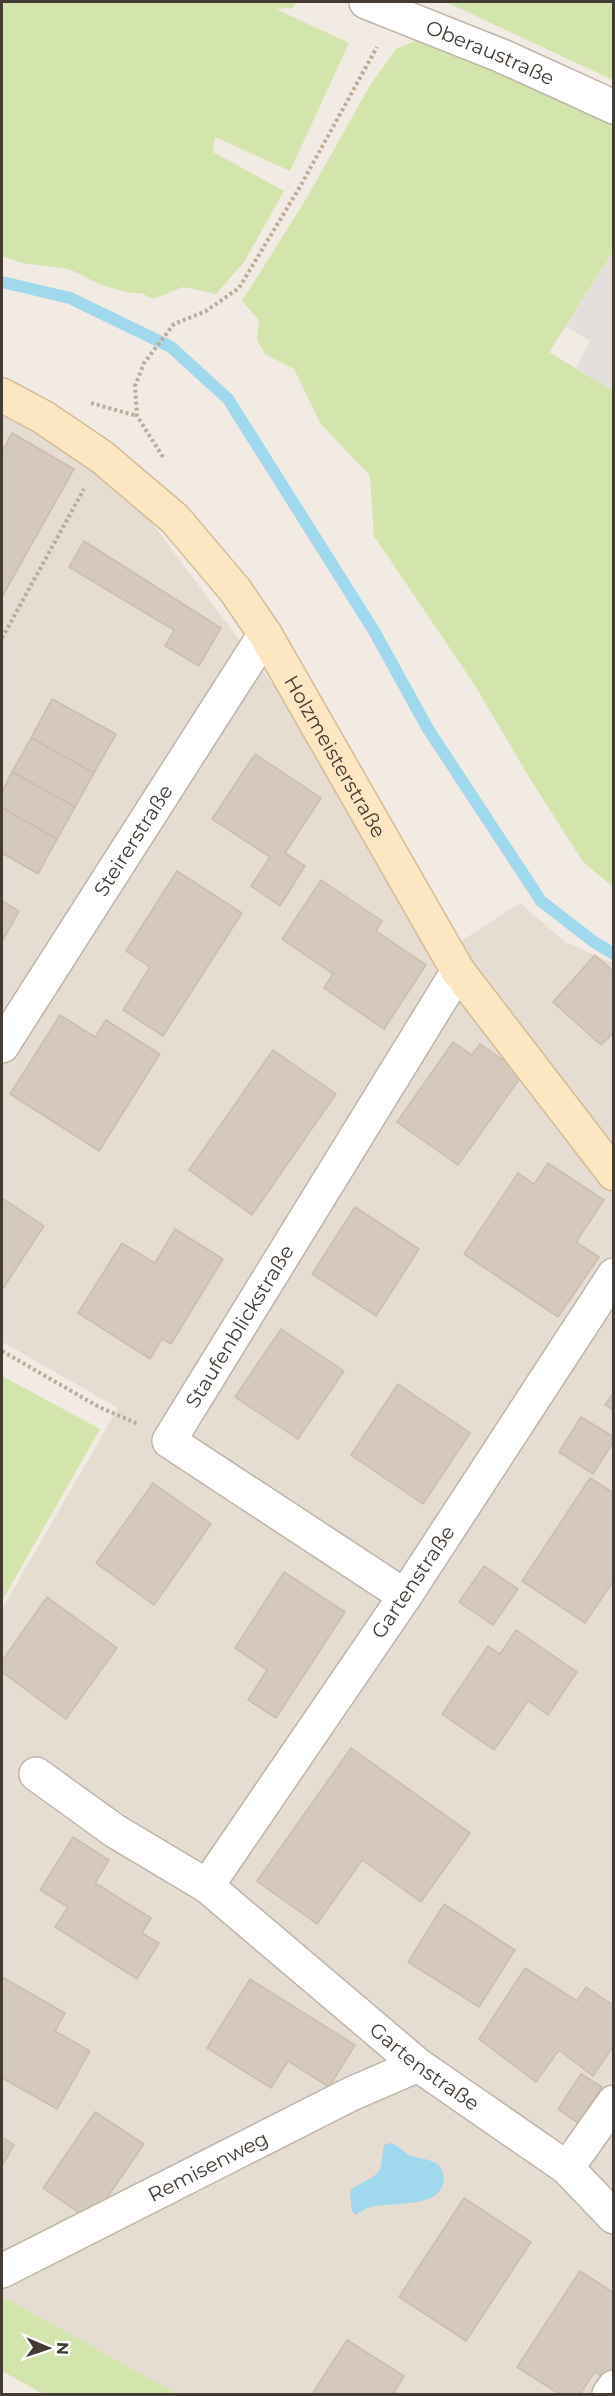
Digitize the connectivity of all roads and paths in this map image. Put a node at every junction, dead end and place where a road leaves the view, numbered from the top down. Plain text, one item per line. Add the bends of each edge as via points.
1 (379, 7) edge
2 (614, 107) edge
3 (144, 363) dead end
4 (2, 395) edge
5 (82, 401) dead end
6 (137, 416) dead end
7 (102, 457) junction
8 (265, 634) junction
9 (2, 638) edge
10 (458, 971) junction
11 (2, 1046) edge
12 (614, 1174) edge
13 (614, 1275) edge
14 (2, 1351) edge
15 (169, 1441) junction
16 (405, 1596) junction
17 (36, 1774) dead end
18 (207, 1886) junction
19 (418, 2065) junction
20 (614, 2102) edge
21 (567, 2168) junction
22 (614, 2217) edge
23 (2, 2271) edge
24 (614, 2387) edge
25 (609, 2394) edge

1 - 2 street, Oberaustraße via 502,56
1 - 3 path via 372,56 239,288 206,311 174,324
4 - 7 street, Holzmeisterstraße
5 - 6 path
7 - 8 street, Holzmeisterstraße via 175,519
7 - 9 path
8 - 10 street, Holzmeisterstraße
8 - 11 street, Steirerstraße
10 - 12 street, Holzmeisterstraße
10 - 15 street, Staufenblickstraße
13 - 16 street, Gartenstraße
14 - 15 path via 99,1407 133,1420
15 - 16 street
16 - 18 street, Gartenstraße
17 - 18 street, Gartenstraße via 115,1831
18 - 19 street, Gartenstraße
19 - 21 street, Gartenstraße
19 - 23 street, Remisenweg via 351,2094
20 - 21 street
21 - 22 street, Gartenstraße
24 - 25 street

